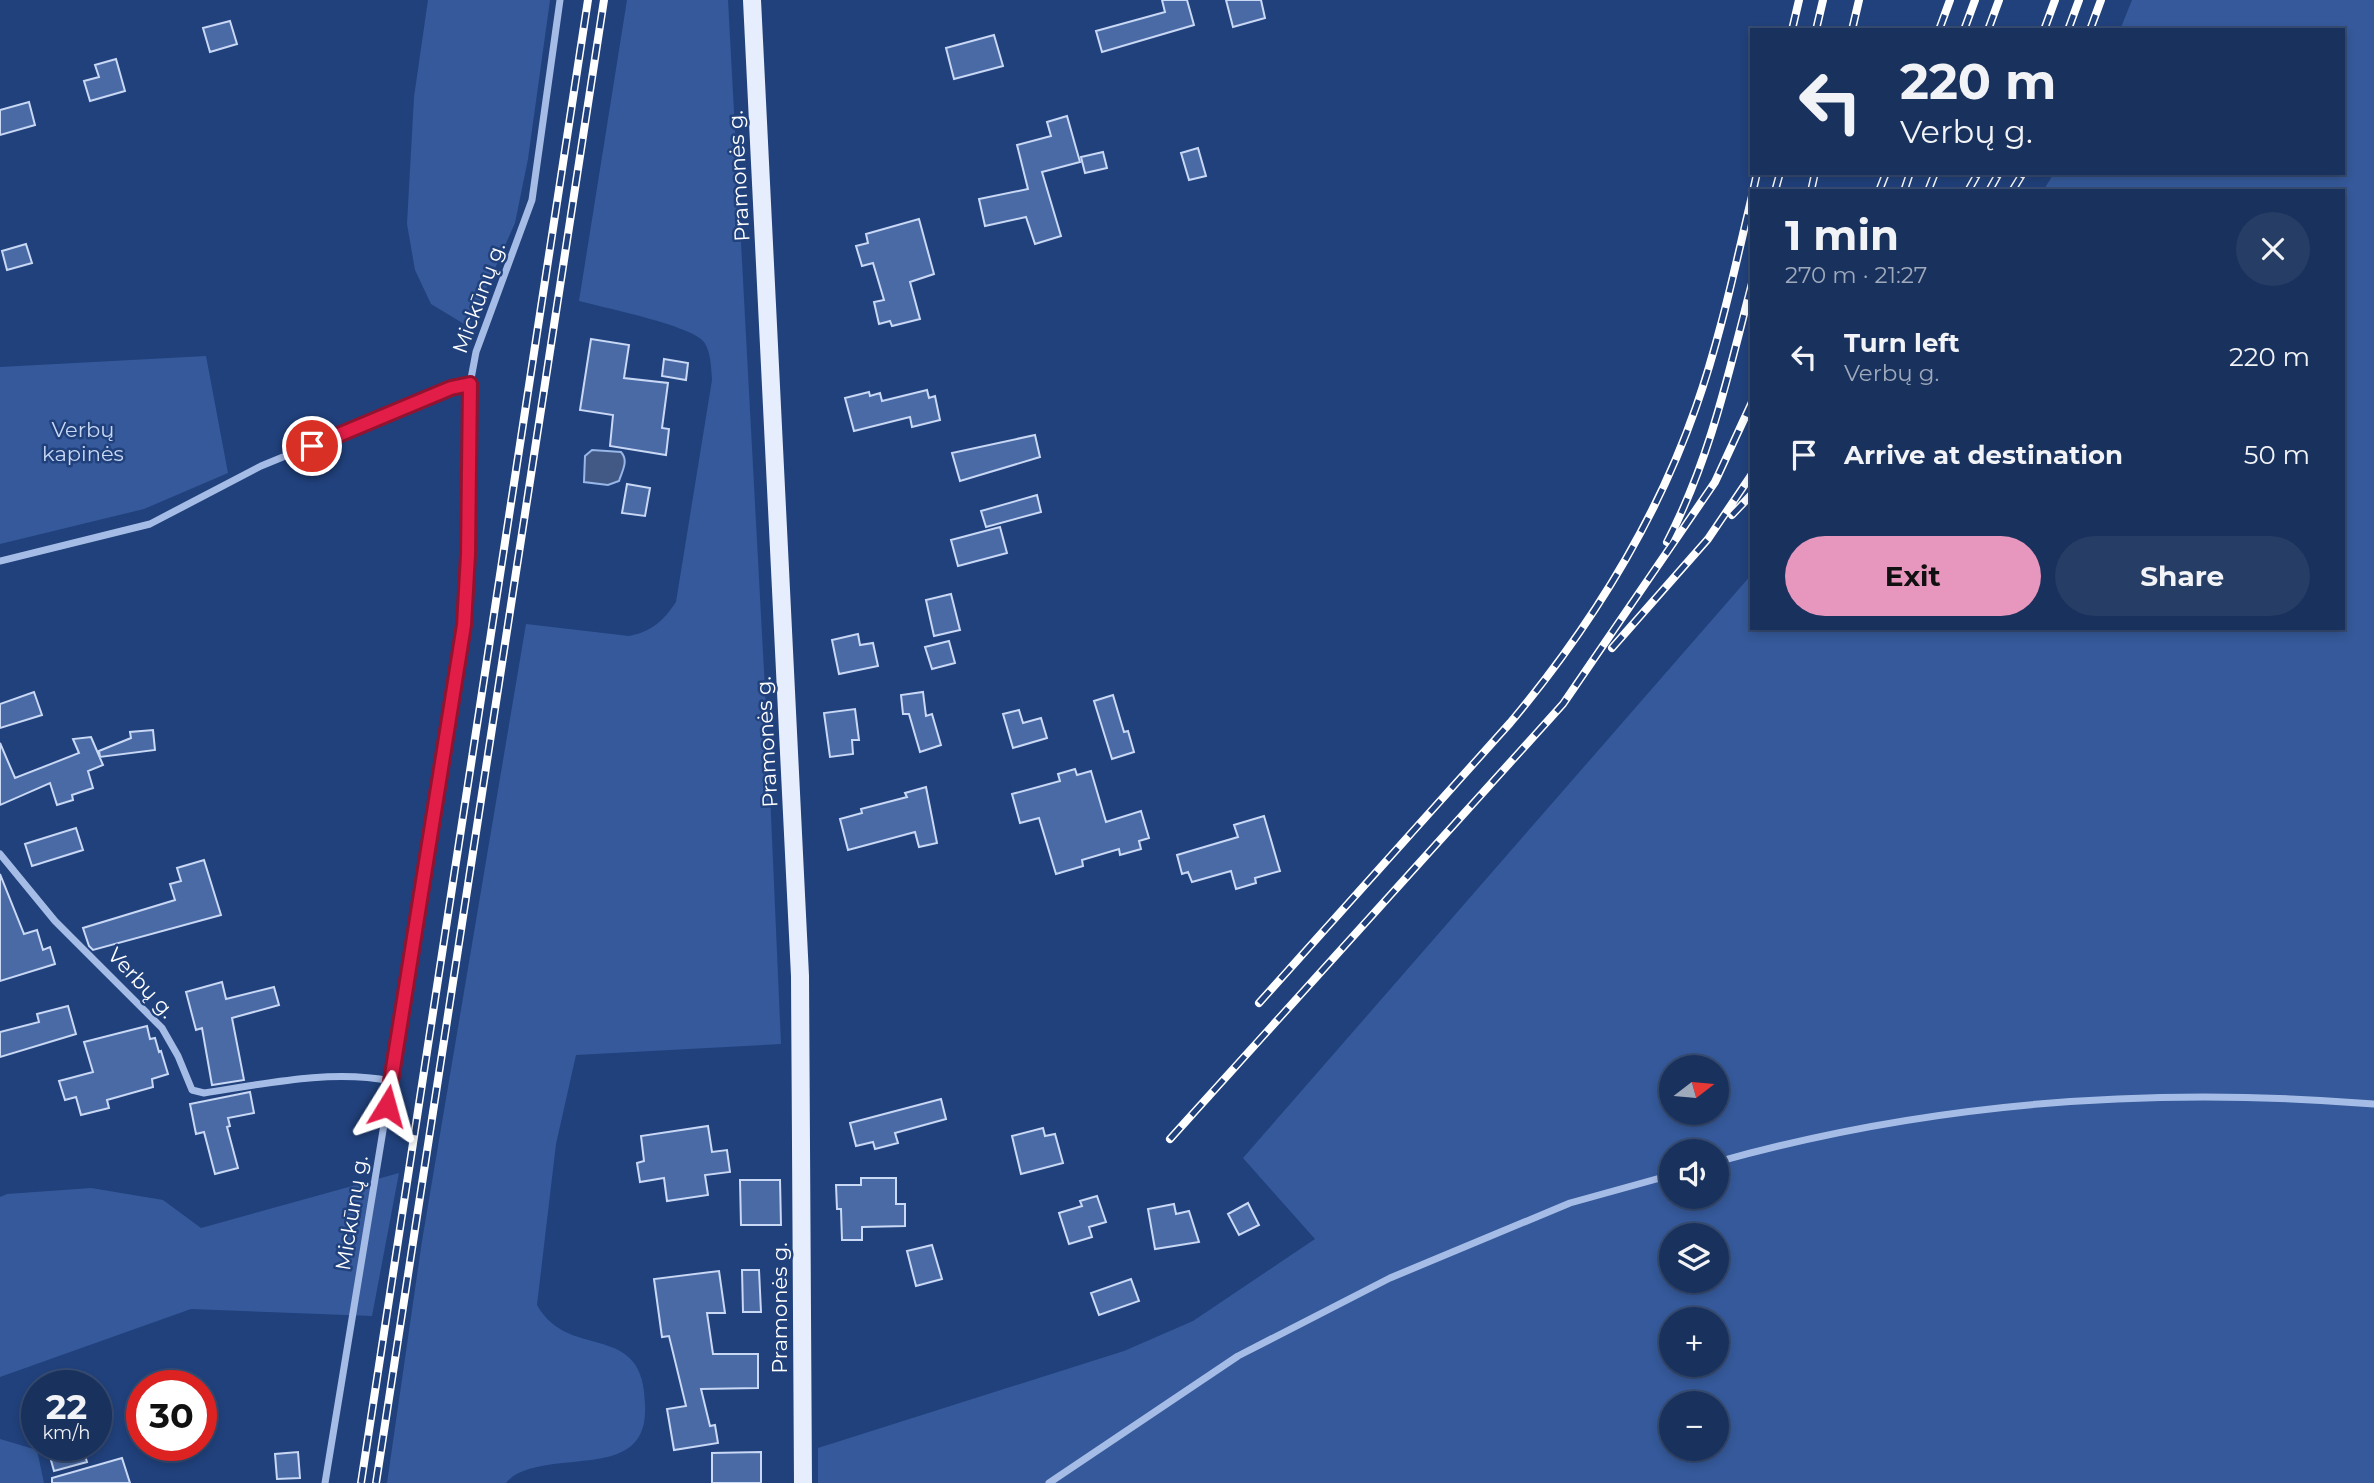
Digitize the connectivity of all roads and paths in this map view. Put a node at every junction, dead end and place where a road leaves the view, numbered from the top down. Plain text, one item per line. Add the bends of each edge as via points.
1 (560, 0) edge
2 (752, 0) edge
3 (470, 384) junction
4 (0, 561) edge
5 (0, 854) edge
6 (391, 1080) junction
7 (2374, 1104) edge
8 (1729, 1159) edge
9 (1659, 1178) edge
10 (325, 1483) edge
11 (803, 1483) edge
12 (1049, 1483) edge

1 - 3 street, Mickūnų g. via 532,200 476,352
2 - 11 main road, Pramonės g. via 800,976
3 - 4 street via 261,466 150,524
3 - 6 street, Mickūnų g. via 464,625
5 - 6 street, Verbų g. via 55,921 162,1028 192,1090 204,1093 295,1080
6 - 10 street, Mickūnų g.
7 - 8 street via 2297,1097 2082,1100 1928,1116 1790,1142
9 - 12 street via 1570,1203 1390,1278 1238,1356

